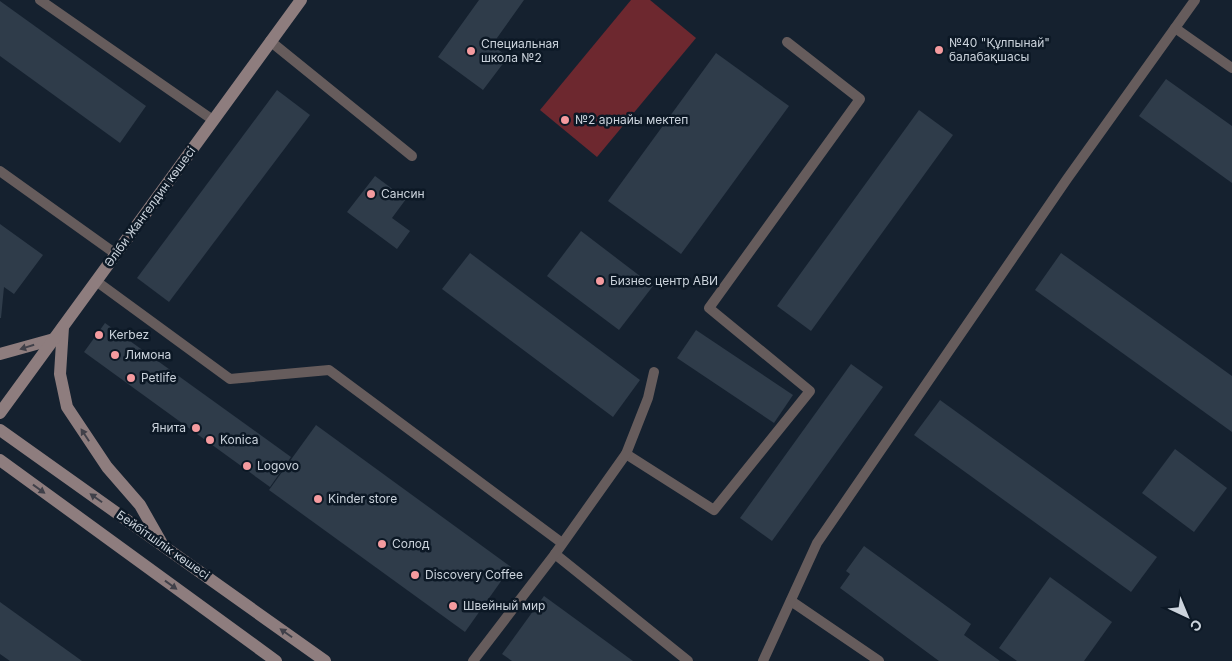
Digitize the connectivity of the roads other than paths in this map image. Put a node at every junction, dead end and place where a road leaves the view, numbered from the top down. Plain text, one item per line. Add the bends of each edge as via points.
1 (40, 0) edge
2 (301, 0) edge
3 (1195, 0) edge
4 (1175, 28) junction
5 (270, 41) junction
6 (787, 42) dead end
7 (1232, 68) edge
8 (213, 120) junction
9 (412, 156) dead end
10 (0, 171) edge
11 (116, 254) junction
12 (96, 281) junction
13 (63, 327) junction
14 (54, 339) junction
15 (0, 354) edge
16 (654, 372) dead end
17 (0, 413) edge
18 (0, 430) edge
19 (626, 454) junction
20 (0, 460) edge
21 (562, 543) junction
22 (164, 546) junction
23 (555, 554) junction
24 (791, 601) junction
25 (276, 661) edge
26 (325, 661) edge
27 (473, 661) edge
28 (688, 661) edge
29 (763, 661) edge
30 (879, 661) edge

1 - 8 lane
2 - 5 main road, Әліби Жангелдин көшесі
3 - 4 lane
4 - 7 lane
4 - 24 lane via 1067,179 817,544
5 - 8 main road, Әліби Жангелдин көшесі
5 - 9 lane
6 - 19 lane via 860,99 709,308 810,391 714,510
8 - 11 main road, Әліби Жангелдин көшесі
10 - 11 lane
11 - 12 main road, Әліби Жангелдин көшесі
12 - 13 main road, Әліби Жангелдин көшесі
12 - 21 lane via 230,379 328,370
13 - 14 main road, Әліби Жангелдин көшесі
22 -> 13 main road via 140,505 107,467 67,406 60,374
14 -> 15 main road
14 - 17 main road, Әліби Жангелдин көшесі
16 - 19 lane via 648,398
22 -> 18 main road, Бейбітшілік көшесі
19 - 21 lane
20 -> 25 main road
21 - 23 lane
26 -> 22 main road, Бейбітшілік көшесі
23 - 27 lane
23 - 28 lane
24 - 29 lane
24 - 30 lane

